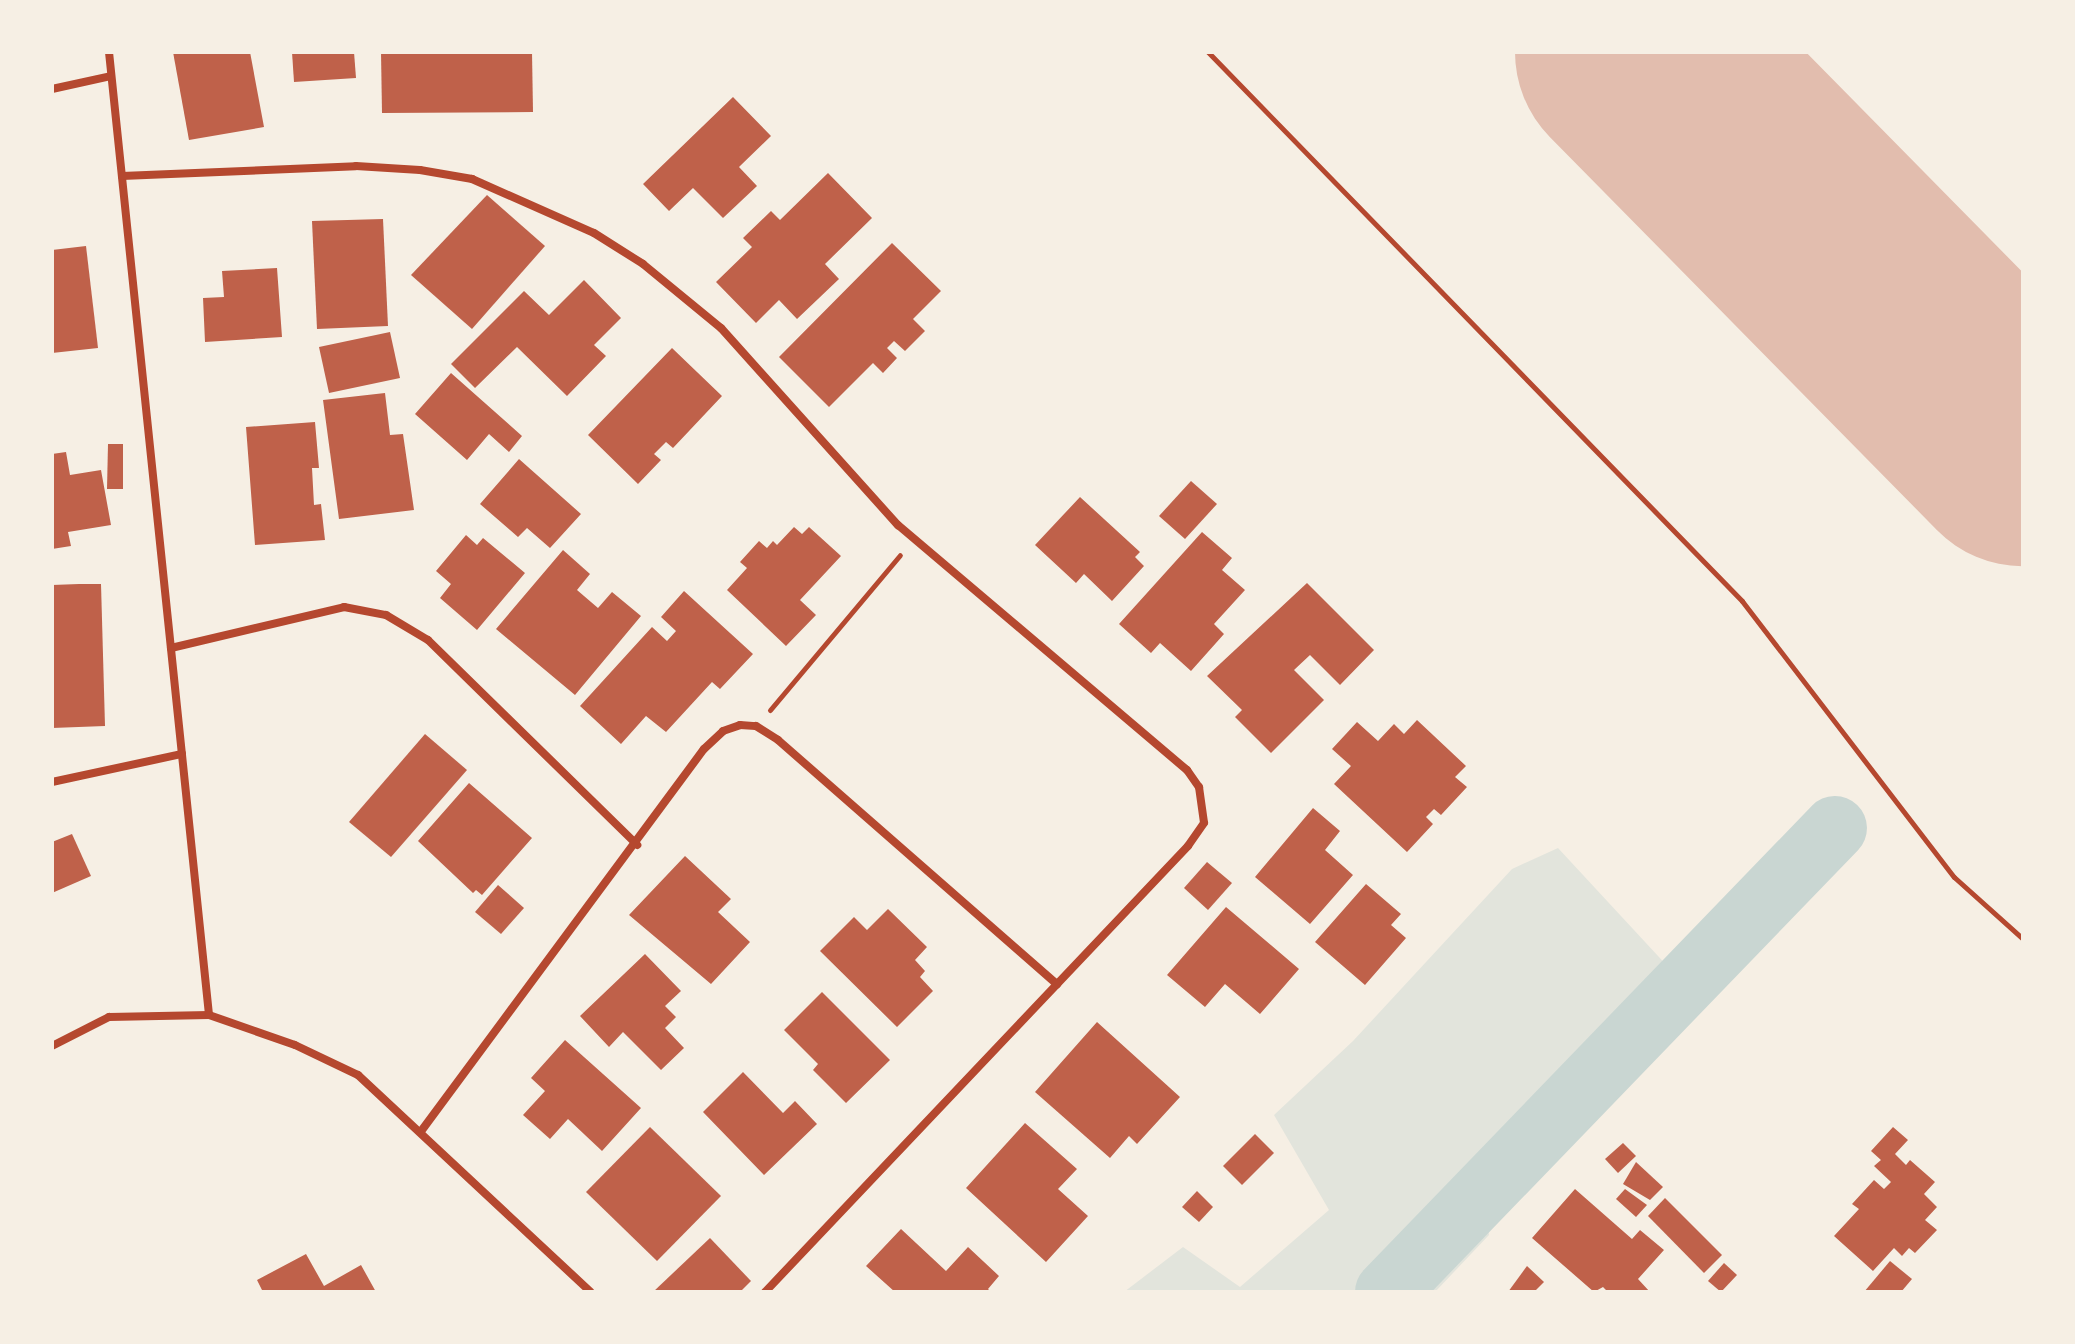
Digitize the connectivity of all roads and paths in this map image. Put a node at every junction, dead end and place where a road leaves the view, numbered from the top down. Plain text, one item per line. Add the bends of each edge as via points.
1 (109, 52) edge
2 (1208, 52) edge
3 (111, 76) junction
4 (52, 89) edge
5 (122, 176) junction
6 (914, 539) junction
7 (171, 648) junction
8 (756, 726) junction
9 (182, 754) junction
10 (52, 782) edge
11 (637, 845) junction
12 (2023, 939) edge
13 (1057, 984) junction
14 (209, 1015) junction
15 (52, 1046) edge
16 (422, 1130) junction
17 (591, 1292) edge
18 (765, 1292) edge

1 - 3 street
2 - 12 path via 1742,601 1954,877
3 - 4 street
3 - 5 street
5 - 6 street via 356,166 472,179 529,200 643,264 688,299
5 - 7 street
6 - 8 path
6 - 13 street via 1187,770 1205,802 1204,823 1188,846
7 - 9 street
7 - 11 street via 344,607 386,615 428,640
8 - 11 street via 723,731 704,749
8 - 13 street
9 - 10 street
9 - 14 street
11 - 16 street
13 - 18 street
14 - 15 street via 109,1017
14 - 16 street via 295,1045 358,1075
16 - 17 street

